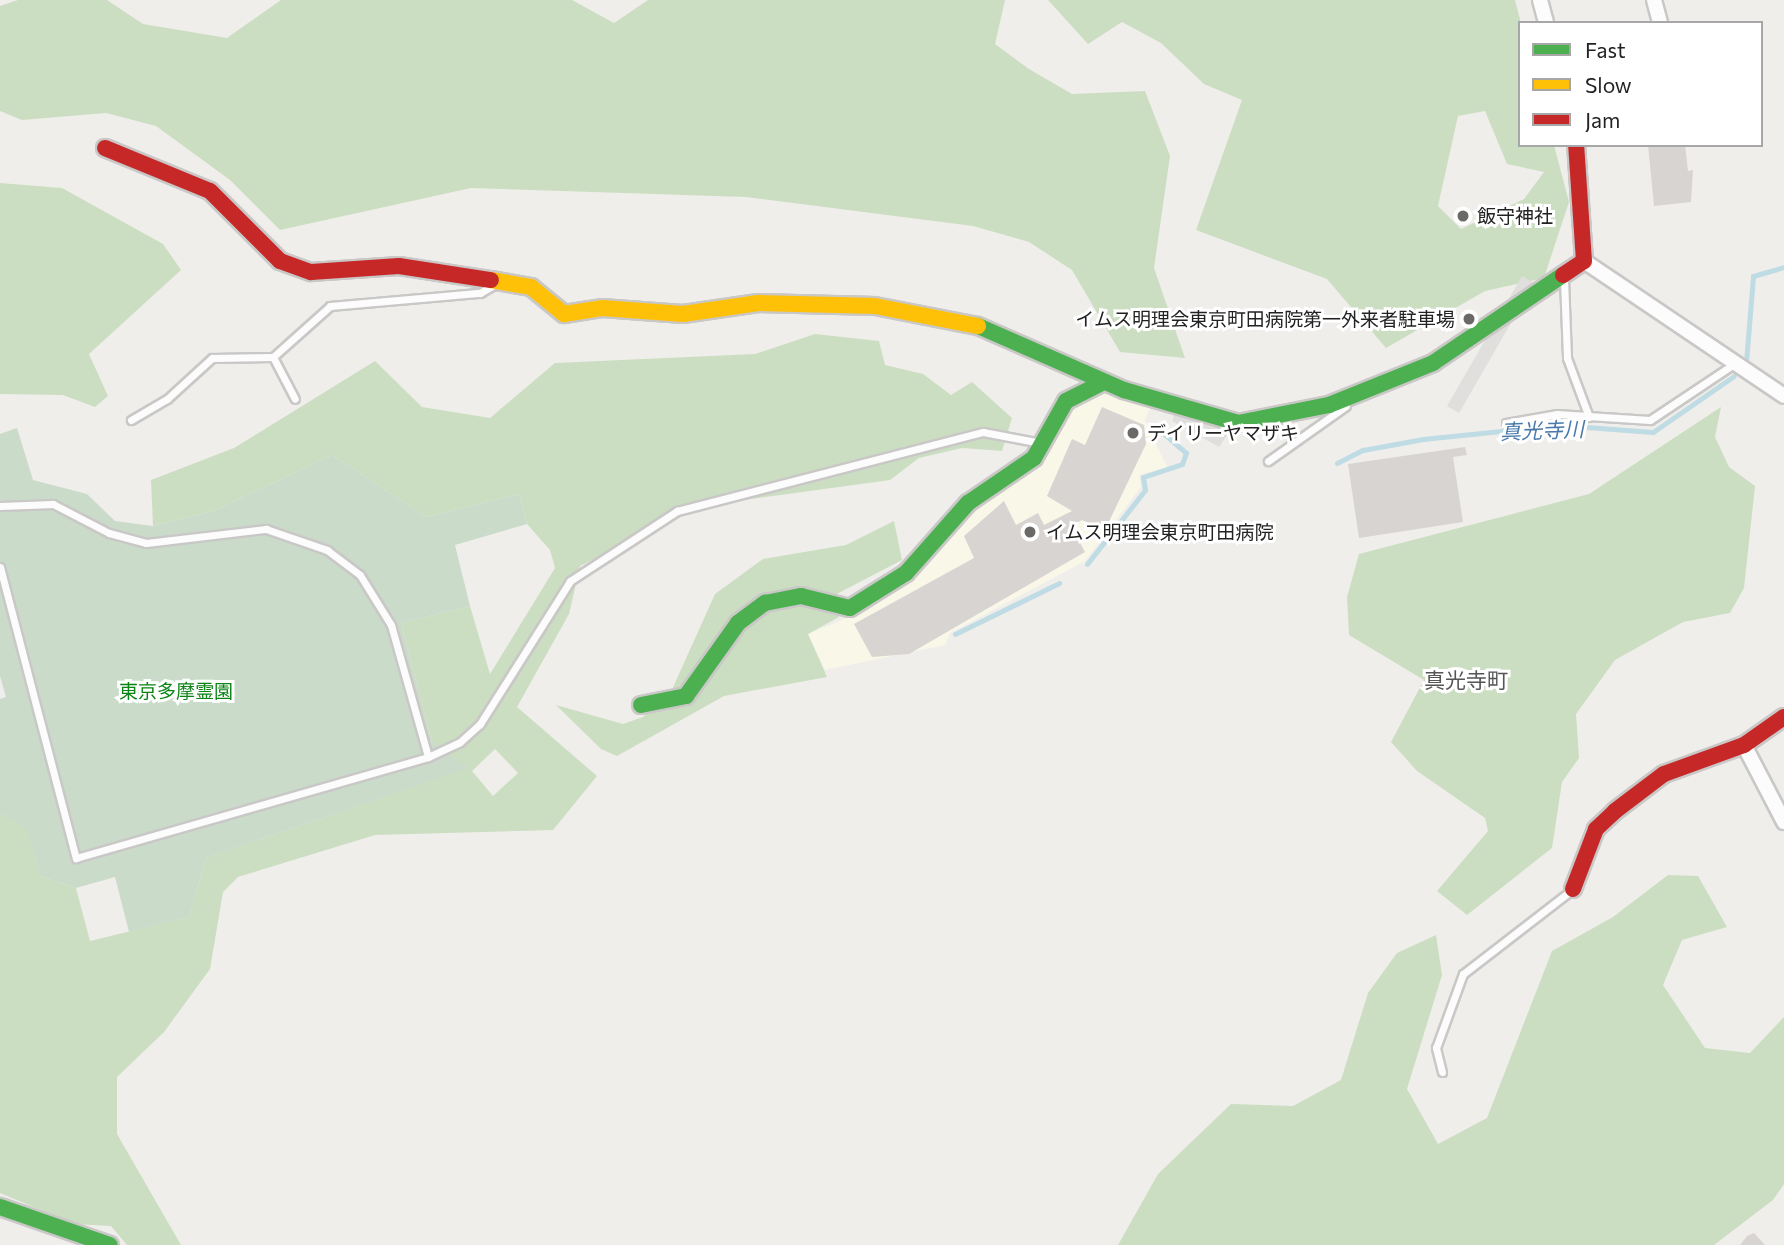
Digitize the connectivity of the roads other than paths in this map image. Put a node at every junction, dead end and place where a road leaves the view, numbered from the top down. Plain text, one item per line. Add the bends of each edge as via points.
1 (1540, 0) edge
2 (1654, 0) edge
3 (1545, 21) edge
4 (1659, 21) edge
5 (1577, 147) edge
6 (105, 148) dead end
7 (1584, 261) junction
8 (1564, 275) junction
9 (501, 282) junction
10 (273, 357) junction
11 (1734, 365) junction
12 (1104, 382) junction
13 (1360, 394) junction
14 (1784, 396) edge
15 (295, 399) dead end
16 (1589, 417) junction
17 (131, 420) dead end
18 (1506, 422) dead end
19 (1041, 443) junction
20 (1268, 461) dead end
21 (0, 506) edge
22 (0, 567) edge
23 (641, 705) dead end
24 (1784, 717) edge
25 (1744, 745) junction
26 (428, 757) junction
27 (1784, 822) edge
28 (1573, 888) joint
29 (1442, 1072) dead end
30 (0, 1207) edge
31 (110, 1245) edge

1 - 3 street
2 - 4 street
5 - 7 street
6 - 9 street via 210,191 280,261 311,272 399,266
7 - 8 street
7 - 11 street
8 - 13 street via 1433,363
8 - 16 lane via 1567,358
9 - 10 lane via 480,293 330,306
9 - 12 street via 531,287 564,314 602,308 683,314 758,303 875,306 961,318
10 - 15 lane
10 - 17 lane via 212,358 167,399
11 - 14 street
11 - 16 lane via 1650,420
12 - 13 street via 1226,423
12 - 19 street via 1066,401
13 - 20 lane
16 - 18 lane via 1557,414
19 - 23 street via 1034,458 968,503 906,573 850,608 801,596 765,603 738,623 686,696
19 - 26 lane via 983,432 677,511 570,581 480,724
21 - 26 lane via 52,505 108,533 146,543 266,529 327,550 360,575 391,625
22 - 26 lane via 76,858
24 - 25 street
25 - 27 street
25 - 28 street via 1664,774 1615,811 1596,829
28 - 29 lane via 1463,974 1436,1048
30 - 31 street

